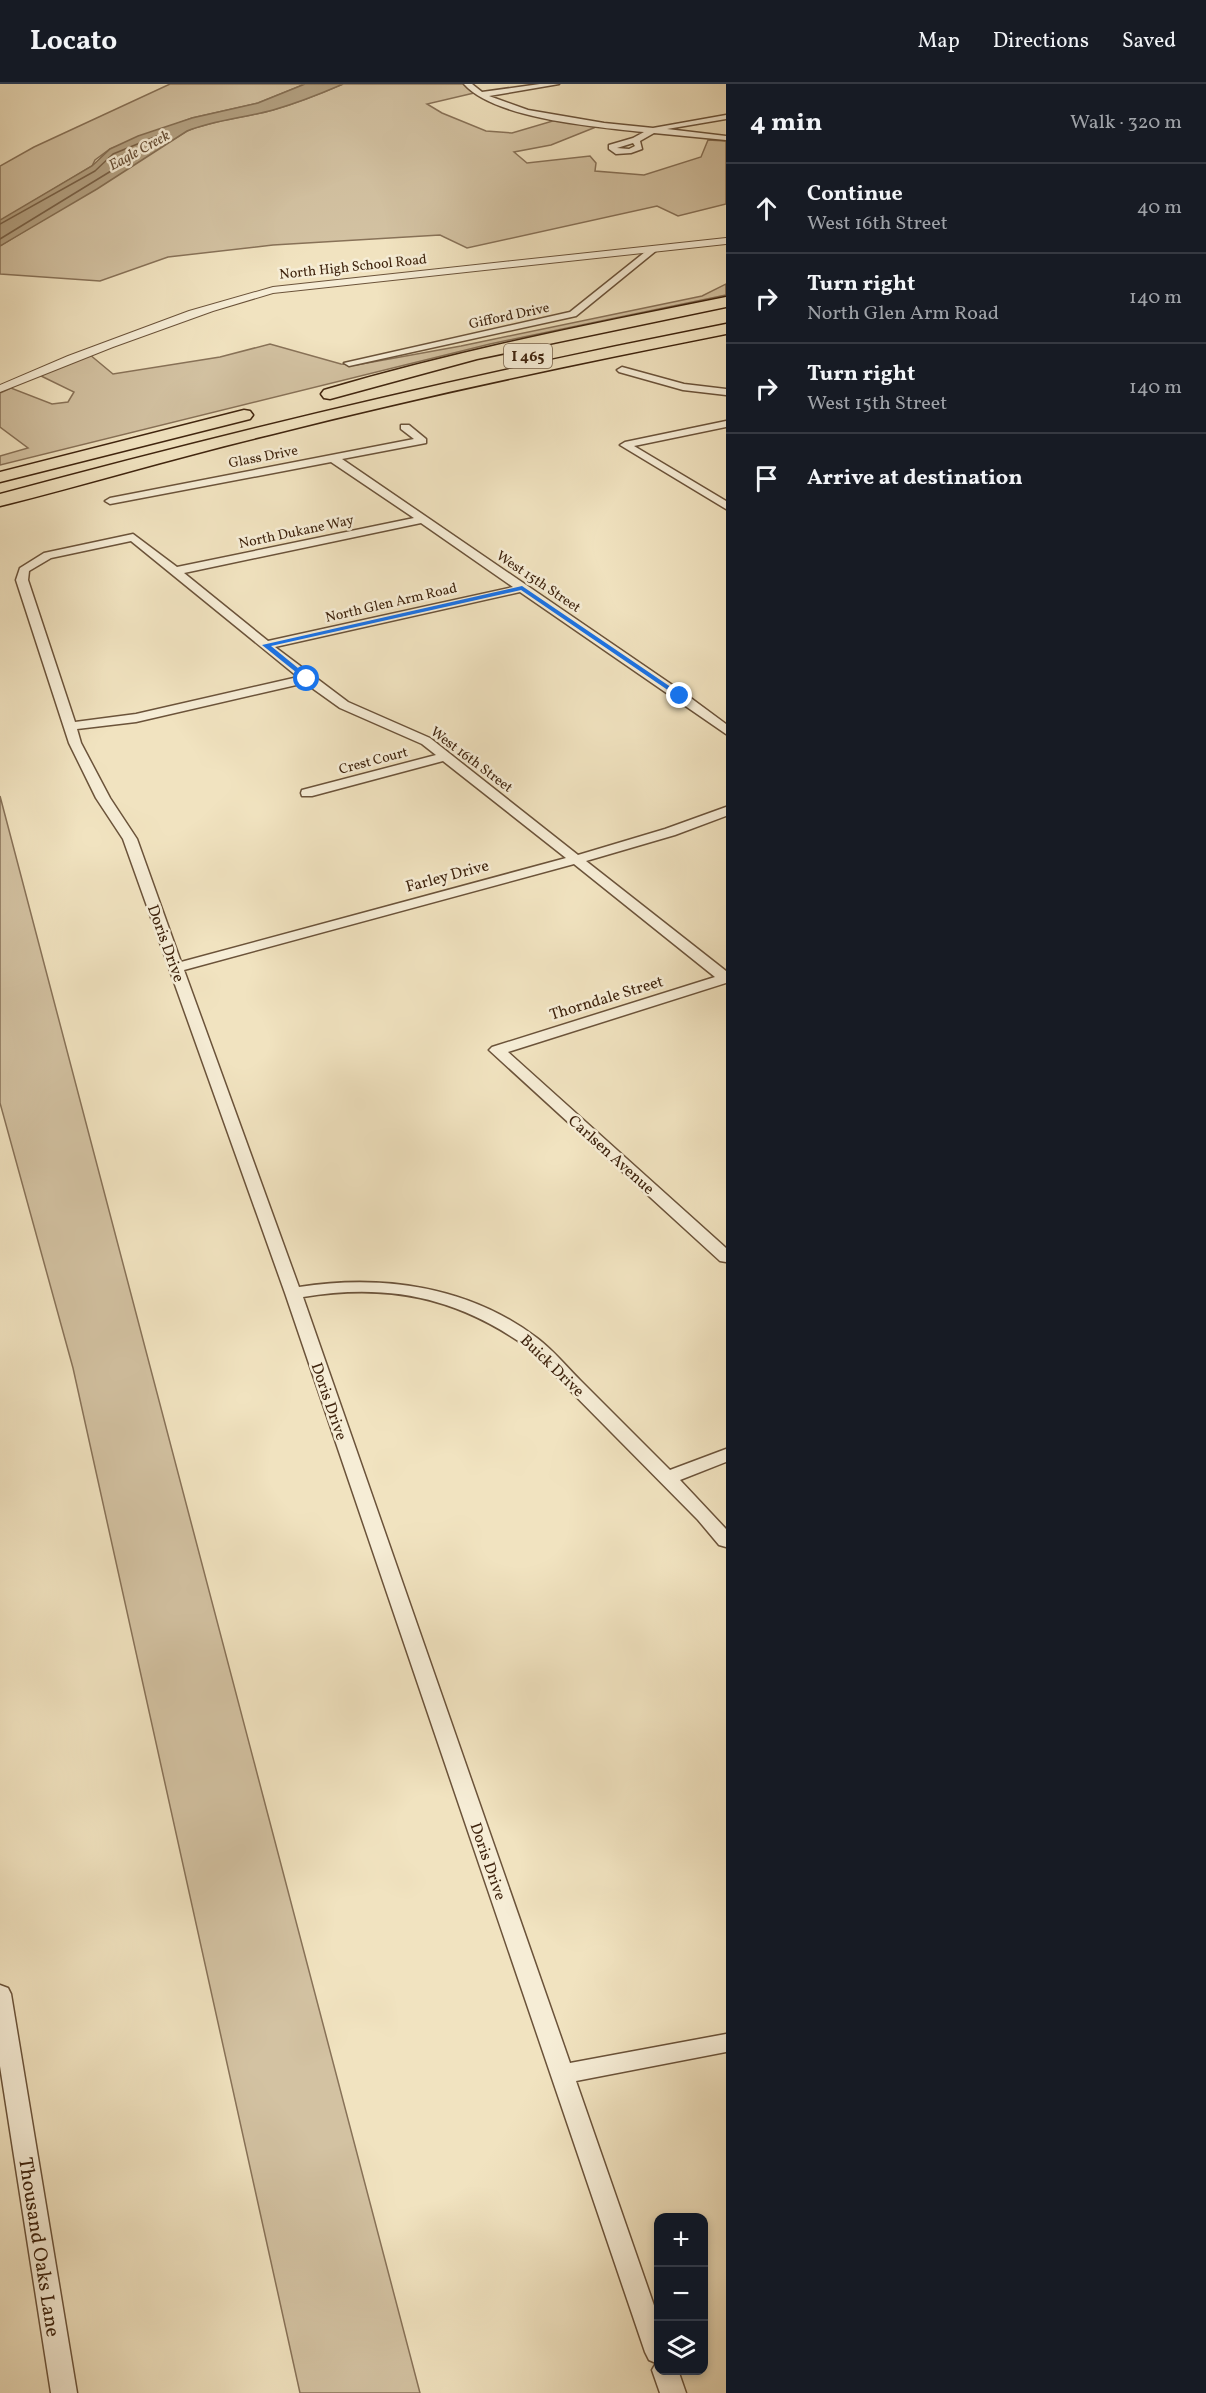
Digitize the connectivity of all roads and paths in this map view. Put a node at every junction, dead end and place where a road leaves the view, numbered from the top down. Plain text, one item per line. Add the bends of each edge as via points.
1 (468, 84) edge
2 (555, 84) edge
3 (480, 95) junction
4 (726, 117) edge
5 (651, 131) junction
6 (726, 138) edge
7 (636, 140) dead end
8 (726, 241) edge
9 (653, 250) junction
10 (726, 302) edge
11 (726, 319) edge
12 (726, 329) edge
13 (726, 340) edge
14 (349, 363) dead end
15 (622, 370) dead end
16 (0, 389) edge
17 (434, 389) junction
18 (726, 392) edge
19 (330, 394) junction
20 (311, 399) dead end
21 (260, 411) dead end
22 (726, 424) edge
23 (405, 427) dead end
24 (333, 458) junction
25 (0, 477) edge
26 (0, 500) edge
27 (110, 501) dead end
28 (726, 506) edge
29 (422, 520) junction
30 (133, 537) joint
31 (175, 571) junction
32 (522, 588) junction
33 (266, 645) junction
34 (307, 679) junction
35 (71, 726) junction
36 (726, 730) edge
37 (446, 756) junction
38 (307, 793) dead end
39 (726, 811) edge
40 (576, 859) junction
41 (176, 968) junction
42 (726, 978) edge
43 (497, 1050) joint
44 (726, 1257) edge
45 (293, 1293) junction
46 (726, 1455) edge
47 (667, 1478) junction
48 (726, 1541) edge
49 (0, 1994) edge
50 (726, 2043) edge
51 (563, 2074) junction
52 (654, 2340) edge
53 (667, 2375) edge
54 (64, 2393) edge
55 (673, 2393) edge

1 - 3 street
2 - 3 street
3 - 5 street via 527,112
4 - 5 street
5 - 6 street
5 - 7 street
8 - 9 street, North High School Road
9 - 14 street, Gifford Drive via 573,314
9 - 16 street, North High School Road via 273,290 71,358
10 - 19 highway via 399,372
11 - 19 highway, I 465
12 - 17 highway, I 465
13 - 17 highway
15 - 18 street via 683,387
17 - 26 highway, I 465
19 - 20 highway, I 465
21 - 25 highway
22 - 28 street via 625,445
23 - 24 street, Glass Drive via 422,441
24 - 27 street, Glass Drive
24 - 29 street, West 15th Street
29 - 31 street, North Dukane Way
29 - 32 street, West 15th Street
30 - 31 street, West 16th Street
30 - 35 street, Doris Drive via 48,555 28,565 22,575
31 - 33 street, West 16th Street
32 - 33 street, North Glen Arm Road
32 - 36 street, West 15th Street
33 - 34 street, West 16th Street
34 - 35 street via 149,715
34 - 37 street, West 16th Street via 344,705 426,741
35 - 41 street, Doris Drive via 89,773 130,839
37 - 38 street, Crest Court
37 - 40 street, West 16th Street
39 - 40 street, Farley Drive
40 - 41 street, Farley Drive
40 - 42 street, West 16th Street
41 - 45 street, Doris Drive
42 - 43 street, Thorndale Street
43 - 44 street, Carlsen Avenue
45 - 47 street, Buick Drive via 338,1286 402,1288 456,1300 487,1313 533,1343
45 - 51 street, Doris Drive
46 - 47 street
47 - 48 street, Buick Drive
49 - 54 street, Thousand Oaks Lane
50 - 51 street
51 - 52 street, Doris Drive
53 - 55 street

